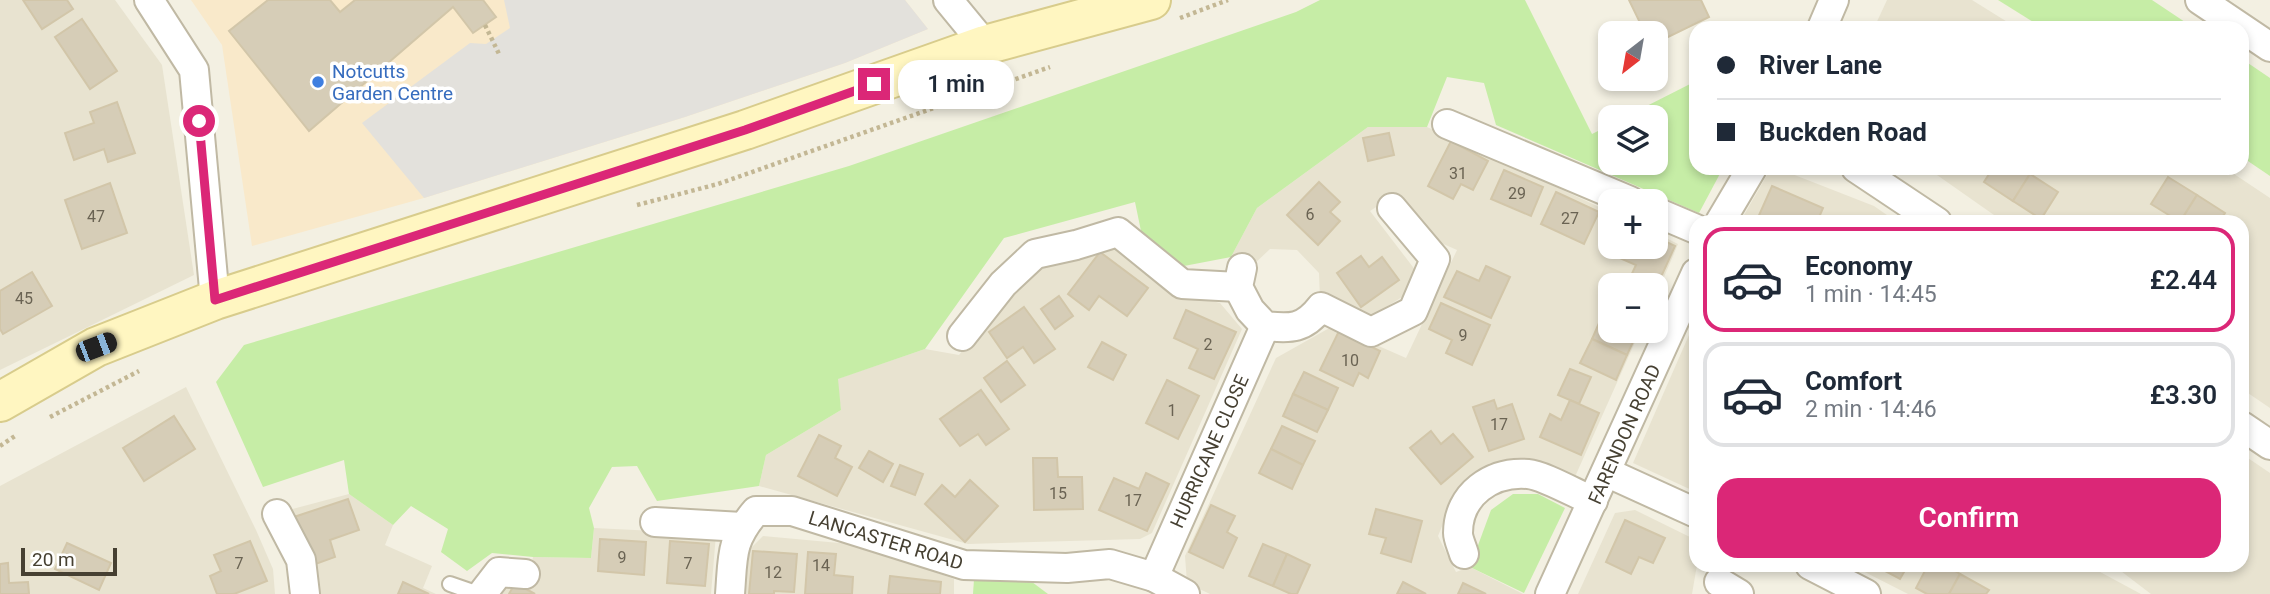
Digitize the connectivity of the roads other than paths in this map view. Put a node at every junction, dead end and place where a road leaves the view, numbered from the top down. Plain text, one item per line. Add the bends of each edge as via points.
1 (149, 0) edge
2 (948, 0) edge
3 (1151, 0) edge
4 (1834, 0) edge
5 (2200, 0) edge
6 (1825, 21) edge
7 (2231, 21) edge
8 (2249, 33) edge
9 (985, 45) junction
10 (2270, 47) edge
11 (1447, 124) dead end
12 (1748, 175) edge
13 (1866, 175) edge
14 (1601, 189) edge
15 (1392, 208) dead end
16 (1724, 215) edge
17 (1926, 215) edge
18 (1668, 217) edge
19 (1689, 226) edge
20 (1689, 288) edge
21 (215, 300) junction
22 (1265, 326) junction
23 (962, 335) dead end
24 (0, 402) edge
25 (2249, 431) edge
26 (2270, 445) edge
27 (1606, 472) junction
28 (1593, 502) junction
29 (1689, 510) edge
30 (277, 514) dead end
31 (655, 522) dead end
32 (741, 527) junction
33 (1464, 554) dead end
34 (1824, 572) edge
35 (525, 574) dead end
36 (1154, 577) junction
37 (1068, 581) edge
38 (450, 584) dead end
39 (305, 594) edge
40 (480, 594) edge
41 (730, 594) edge
42 (1185, 594) edge
43 (1550, 594) edge
44 (1866, 594) edge

1 - 21 street via 194,70
2 - 9 street
3 - 9 main road
4 - 6 street
5 - 7 street
8 - 10 street
9 - 21 main road via 745,130
11 - 14 street
12 - 16 street
13 - 17 street
15 - 22 street via 1435,259 1413,312 1371,332 1321,307 1312,320 1290,329
18 - 19 street
20 - 27 street, FARENDON ROAD
21 - 24 main road via 96,347
22 - 23 street via 1250,310 1240,277 1182,284 1118,232 1035,254 1003,284
22 - 36 street, HURRICANE CLOSE
25 - 26 street
27 - 28 street, FARENDON ROAD
27 - 29 street
28 - 33 street via 1531,474 1493,479 1482,484 1463,506 1458,534
28 - 43 street, FARENDON ROAD
30 - 39 street via 301,560
31 - 32 street
32 - 37 street, LANCASTER ROAD via 755,511 792,511 964,565
32 - 41 street via 733,549
34 - 44 street
35 - 40 street via 499,572
36 - 37 street, LANCASTER ROAD via 1110,564
36 - 42 street, LANCASTER ROAD
38 - 40 lane

